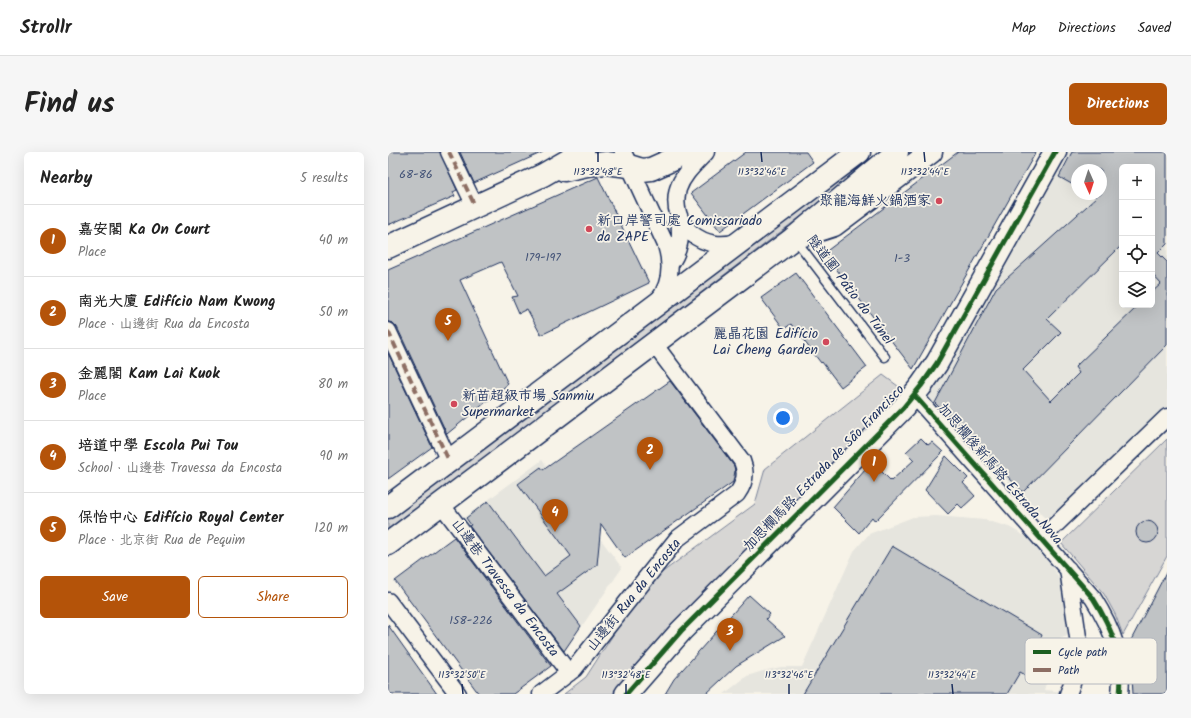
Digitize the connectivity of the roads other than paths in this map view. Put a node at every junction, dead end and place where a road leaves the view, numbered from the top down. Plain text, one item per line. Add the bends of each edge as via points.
1 (449, 152) edge
2 (583, 152) edge
3 (689, 152) edge
4 (706, 152) edge
5 (860, 152) edge
6 (897, 152) edge
7 (931, 152) edge
8 (1046, 152) edge
9 (1055, 152) edge
10 (626, 159) edge
11 (543, 175) junction
12 (1038, 182) junction
13 (475, 206) junction
14 (679, 214) junction
15 (747, 237) junction
16 (794, 238) junction
17 (388, 247) edge
18 (670, 264) junction
19 (649, 310) junction
20 (388, 331) edge
21 (654, 344) junction
22 (886, 357) dead end
23 (914, 395) junction
24 (1167, 417) edge
25 (449, 461) junction
26 (441, 504) junction
27 (388, 507) edge
28 (1041, 538) junction
29 (388, 544) edge
30 (1068, 569) junction
31 (388, 601) edge
32 (1077, 638) edge
33 (1113, 638) edge
34 (569, 673) junction
35 (1072, 684) edge
36 (628, 693) edge
37 (458, 694) edge
38 (541, 694) edge
39 (1068, 694) edge

1 - 13 street
2 - 11 street
3 - 10 street via 651,169 642,170
4 - 14 street via 680,184 677,196
5 - 15 street
6 - 16 street
7 - 16 street via 834,225
8 - 12 street
9 - 12 street, 加思欄馬路 Estrada de São Francisco
10 - 11 street
10 - 18 street via 666,245
11 - 13 street
12 - 23 street, 加思欄馬路 Estrada de São Francisco via 937,363
13 - 17 street
14 - 15 street via 688,230 708,243 730,244
14 - 18 street via 680,244
15 - 19 street
16 - 21 street
16 - 22 lane, 隧道圍 Pátio do Túnel
18 - 19 street via 666,287 659,300
19 - 25 street
20 - 25 street
21 - 26 street
21 - 34 street, 山邊街 Rua da Encosta via 742,460 745,478 737,494 677,539
23 - 28 street, 加思欄後新馬路 Estrada Nova
23 - 36 street, 加思欄馬路 Estrada de São Francisco via 681,631
24 - 28 street
25 - 27 street
26 - 29 street
26 - 34 street, 山邊巷 Travessa da Encosta
28 - 30 street, 加思欄後新馬路 Estrada Nova
30 - 32 street
30 - 33 street, 加思欄後新馬路 Estrada Nova via 1093,598 1106,618
31 - 37 street
34 - 38 street, 山邊街 Rua da Encosta
35 - 39 street

